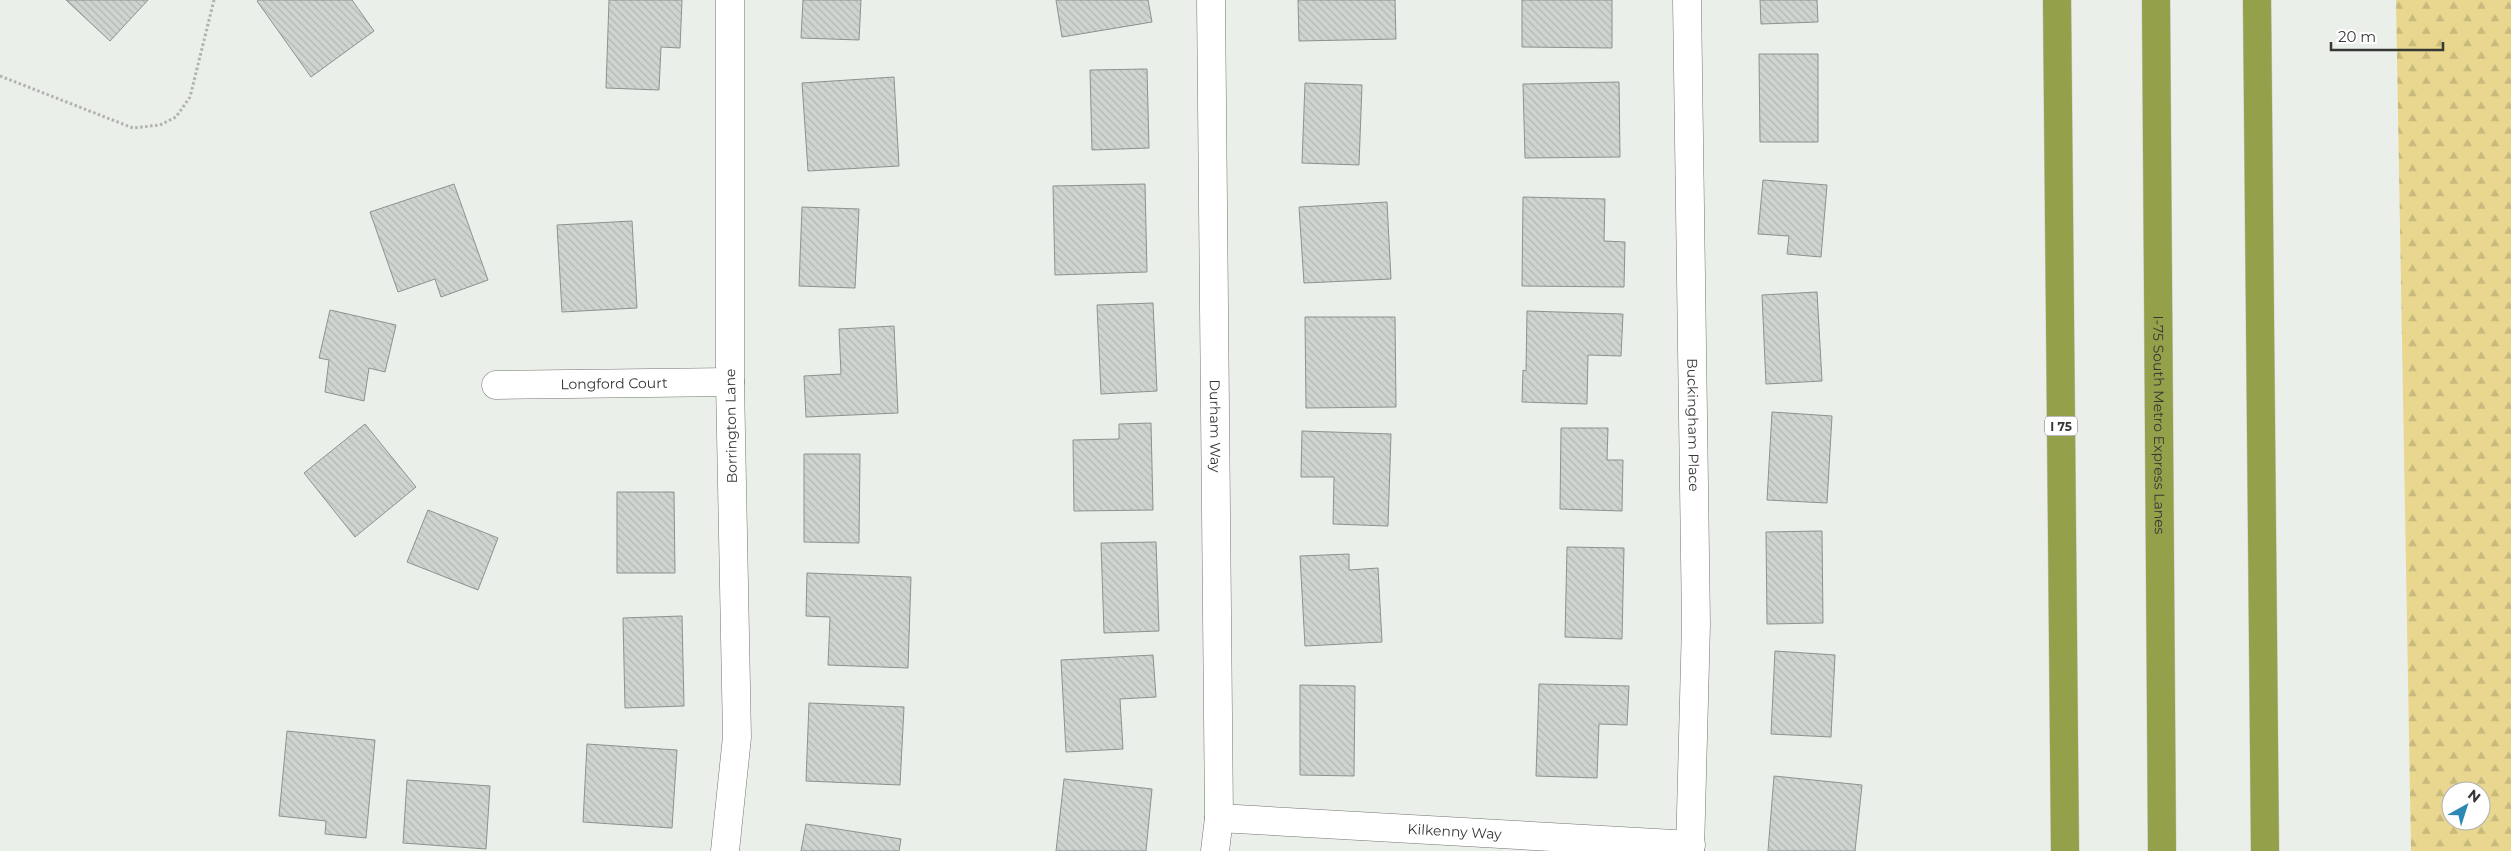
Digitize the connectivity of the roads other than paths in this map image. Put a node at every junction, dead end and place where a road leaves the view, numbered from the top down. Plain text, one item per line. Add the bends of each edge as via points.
1 (730, 0) edge
2 (1211, 0) edge
3 (1687, 0) edge
4 (2057, 0) edge
5 (2156, 0) edge
6 (2257, 0) edge
7 (730, 382) junction
8 (496, 385) dead end
9 (1219, 818) junction
10 (1690, 848) edge
11 (725, 851) edge
12 (1215, 851) edge
13 (2065, 851) edge
14 (2162, 851) edge
15 (2265, 851) edge

1 - 7 street, Borrington Lane
2 - 9 street, Durham Way
3 - 10 street, Buckingham Place via 1696,624
4 - 13 highway, I 75
5 - 14 highway, I-75 South Metro Express Lanes
6 - 15 highway
7 - 8 street, Longford Court
7 - 11 street, Borrington Lane via 737,737
9 - 10 street, Kilkenny Way
9 - 12 street, Durham Way

